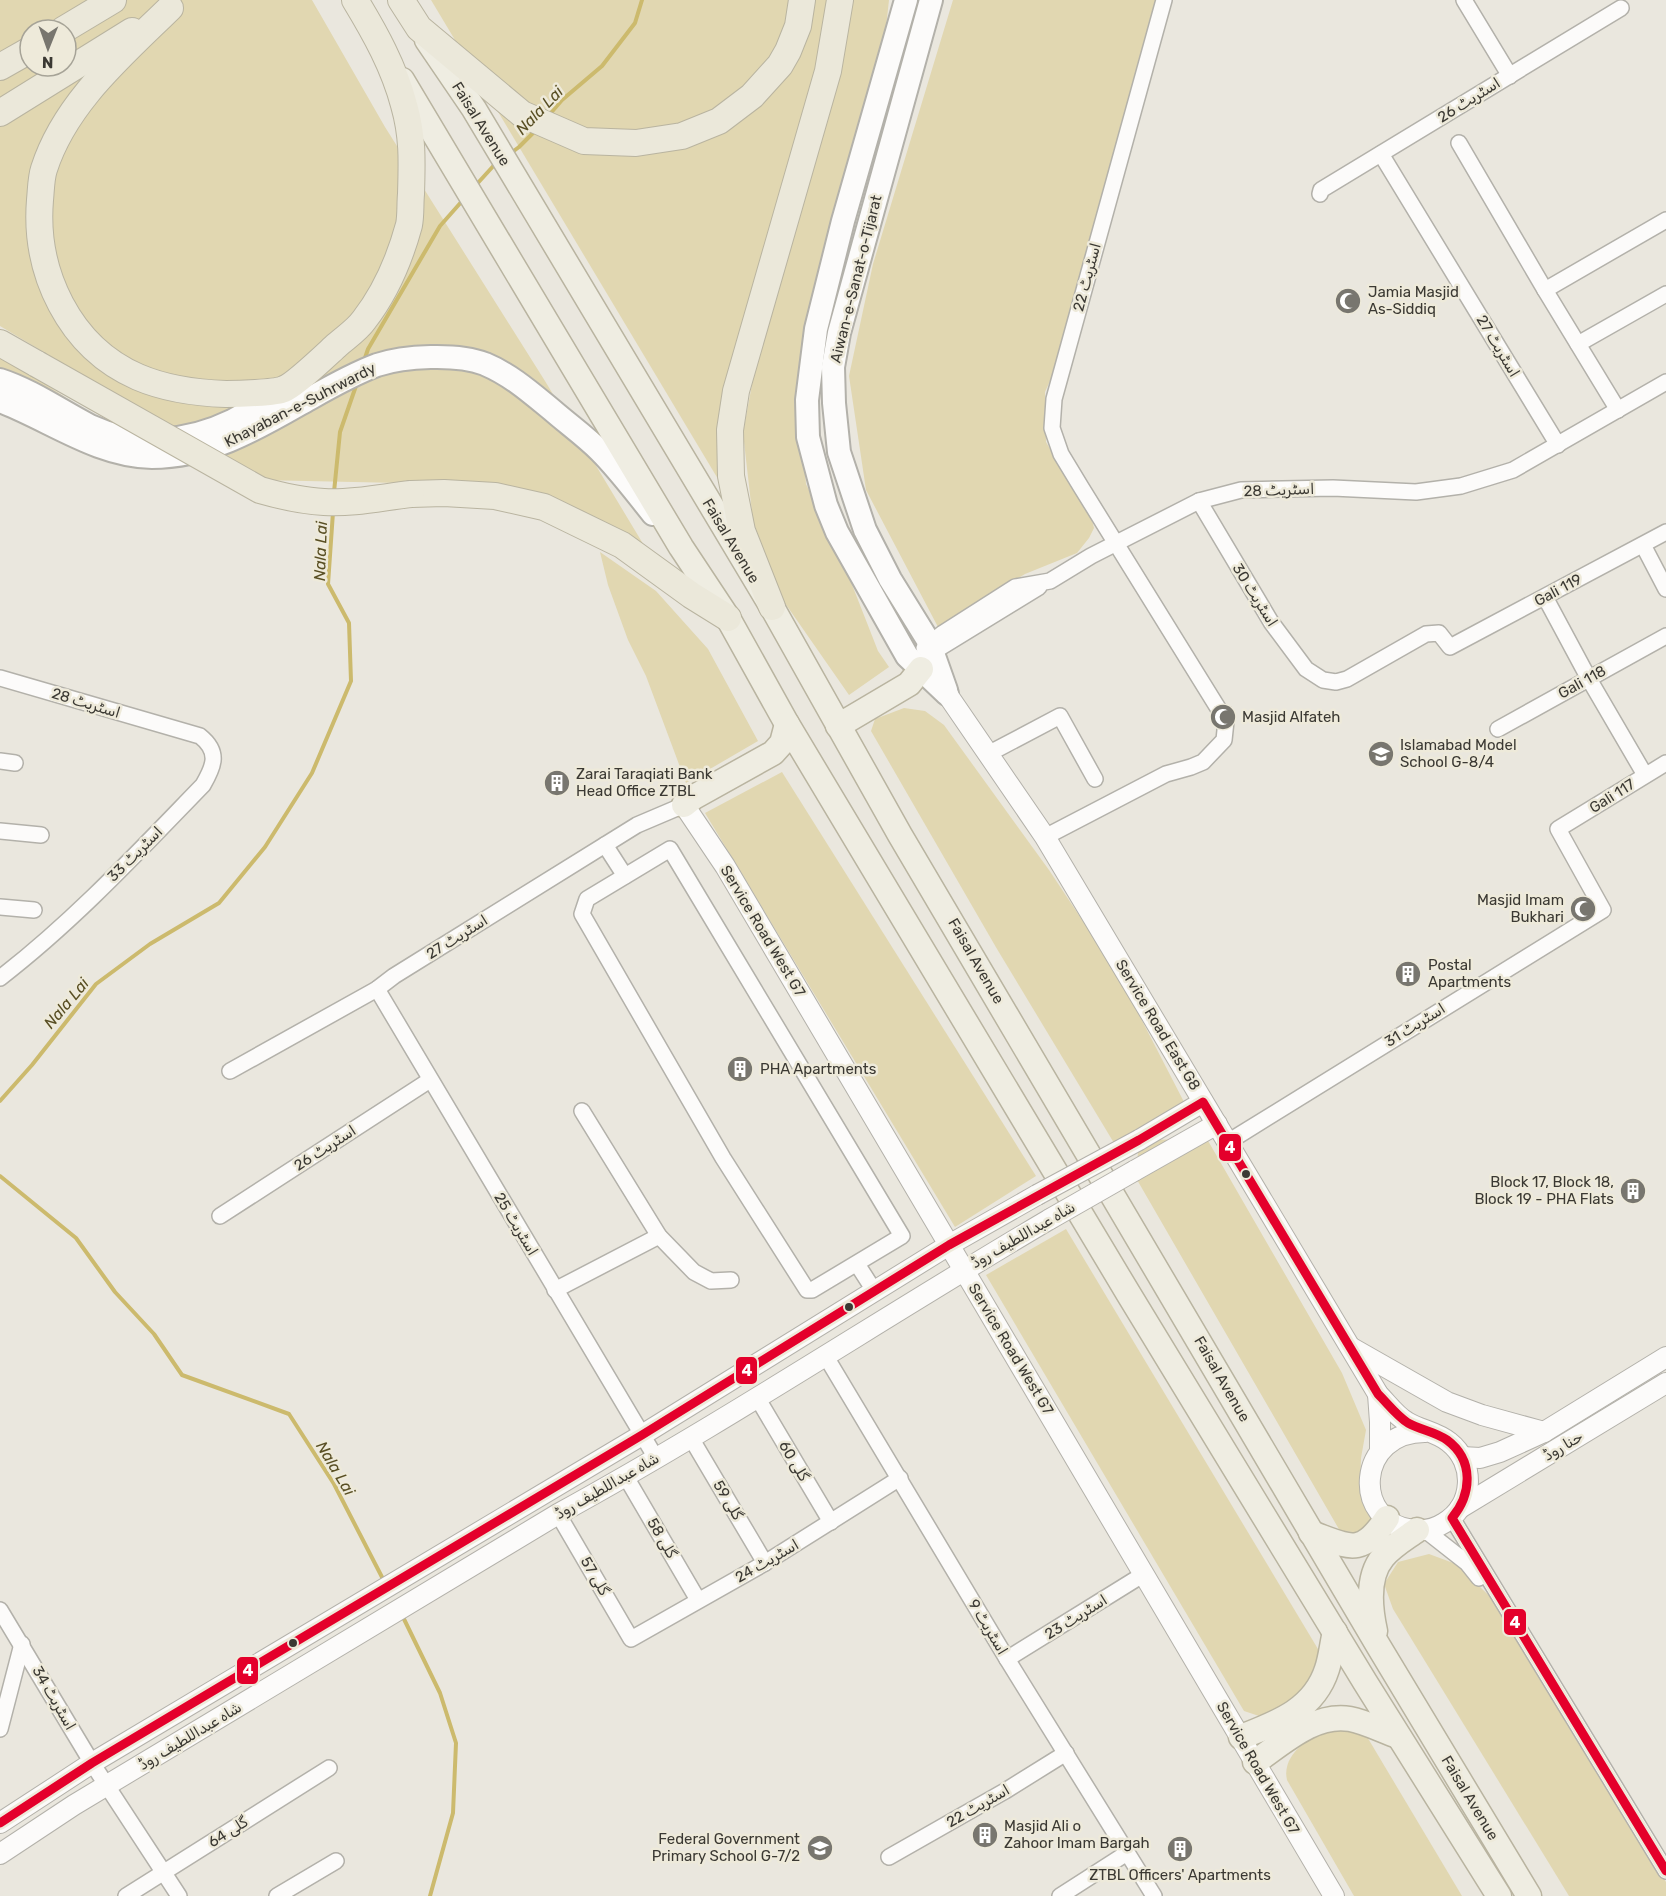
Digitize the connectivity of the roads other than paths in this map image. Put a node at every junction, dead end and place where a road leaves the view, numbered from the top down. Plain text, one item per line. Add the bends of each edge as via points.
1 (113, 0) edge
2 (355, 0) edge
3 (401, 0) edge
4 (802, 0) edge
5 (840, 0) edge
6 (931, 0) edge
7 (1164, 0) edge
8 (1464, 0) edge
9 (177, 4) edge
10 (904, 5) edge
11 (1621, 8) dead end
12 (78, 21) edge
13 (419, 28) junction
14 (384, 49) junction
15 (18, 57) edge
16 (0, 67) edge
17 (1510, 76) junction
18 (0, 113) edge
19 (1459, 143) dead end
20 (1381, 154) junction
21 (1320, 194) dead end
22 (1666, 220) edge
23 (1545, 290) junction
24 (1666, 294) edge
25 (0, 343) edge
26 (1578, 345) junction
27 (0, 380) edge
28 (1664, 387) edge
29 (0, 400) edge
30 (284, 401) junction
31 (1618, 410) junction
32 (1558, 445) junction
33 (1199, 501) junction
34 (1666, 532) edge
35 (1115, 544) junction
36 (1642, 545) junction
37 (681, 547) junction
38 (890, 579) junction
39 (1666, 589) edge
40 (870, 590) junction
41 (1545, 597) junction
42 (772, 607) junction
43 (728, 618) junction
44 (1666, 636) edge
45 (1450, 647) joint
46 (924, 656) junction
47 (0, 678) edge
48 (1589, 679) junction
49 (947, 694) joint
50 (787, 724) junction
51 (838, 726) junction
52 (171, 728) joint
53 (1498, 729) dead end
54 (988, 754) junction
55 (811, 762) junction
56 (1666, 763) edge
57 (1645, 775) junction
58 (1095, 779) dead end
59 (684, 805) junction
60 (0, 831) edge
61 (41, 835) dead end
62 (1046, 837) junction
63 (605, 845) junction
64 (625, 876) junction
65 (0, 907) edge
66 (34, 910) dead end
67 (1603, 910) joint
68 (0, 978) edge
69 (377, 989) junction
70 (230, 1071) dead end
71 (430, 1080) junction
72 (1203, 1102) junction
73 (582, 1111) dead end
74 (1217, 1124) junction
75 (1228, 1142) junction
76 (220, 1216) dead end
77 (658, 1236) junction
78 (949, 1245) junction
79 (857, 1264) junction
80 (964, 1270) junction
81 (731, 1280) dead end
82 (555, 1290) junction
83 (875, 1292) junction
84 (1350, 1347) junction
85 (825, 1356) junction
86 (1666, 1356) edge
87 (1666, 1383) edge
88 (1378, 1394) junction
89 (758, 1399) junction
90 (1426, 1432) junction
91 (1544, 1432) junction
92 (642, 1435) junction
93 (691, 1438) junction
94 (1380, 1451) junction
95 (1462, 1457) junction
96 (656, 1458) junction
97 (626, 1477) junction
98 (900, 1478) junction
99 (1456, 1513) junction
100 (558, 1514) junction
101 (1387, 1518) junction
102 (831, 1522) junction
103 (1421, 1530) junction
104 (1311, 1533) junction
105 (765, 1563) junction
106 (1144, 1575) junction
107 (698, 1600) junction
108 (1504, 1604) junction
109 (0, 1610) edge
110 (1335, 1632) junction
111 (631, 1639) joint
112 (22, 1644) junction
113 (1379, 1647) junction
114 (1007, 1659) junction
115 (0, 1729) edge
116 (1398, 1736) junction
117 (1241, 1737) junction
118 (1066, 1753) junction
119 (1255, 1762) junction
120 (92, 1763) junction
121 (329, 1768) dead end
122 (107, 1786) junction
123 (0, 1823) edge
124 (1128, 1853) junction
125 (0, 1854) edge
126 (890, 1857) dead end
127 (336, 1861) dead end
128 (1666, 1871) edge
129 (165, 1872) junction
130 (126, 1896) edge
131 (179, 1896) edge
132 (277, 1896) edge
133 (1060, 1896) edge
134 (1154, 1896) edge
135 (1334, 1896) edge
136 (1498, 1896) edge
137 (1529, 1896) edge

1 - 12 highway
2 - 14 highway
3 - 13 highway
4 - 13 highway via 798,26 788,51 752,96 719,121 682,136 636,143 584,141 522,114
5 - 42 highway via 828,71 736,391 730,430 731,476 742,531
6 - 38 main road, Aiwan-e-Sanat-o-Tijarat via 833,367 838,452 865,530
7 - 35 street, اسٹریٹ 22 via 1053,399 1052,428 1061,454
8 - 17 street
9 - 18 highway
9 - 30 highway via 113,65 70,114 59,133 43,171 40,197 45,266 63,310 77,329 115,364 138,377 184,391
10 - 40 main road, Aiwan-e-Sanat-o-Tijarat via 816,329 807,400 808,437 826,505
11 - 17 street, اسٹریٹ 26
13 - 42 main road, Faisal Avenue via 474,109
14 - 30 highway via 404,104 413,151 409,223 390,277 363,322
14 - 37 main road, Faisal Avenue
15 - 16 highway
17 - 20 street, اسٹریٹ 26
19 - 23 street
20 - 21 street, اسٹریٹ 26
20 - 32 street, اسٹریٹ 27
22 - 23 street
23 - 26 street
24 - 26 street
25 - 43 highway, bridge via 260,490 325,502 444,493 495,496 544,507 622,545
26 - 31 street
27 - 30 main road, Khayaban-e-Suhrwardy via 107,433 154,440 208,431
28 - 31 street, اسٹریٹ 28
29 - 30 main road, Khayaban-e-Suhrwardy via 100,447 151,457 207,450 231,441
30 - 37 main road, Khayaban-e-Suhrwardy via 378,365 408,359 440,357 483,363 515,379 600,451
31 - 32 street, اسٹریٹ 28
32 - 33 street, اسٹریٹ 28 via 1513,470 1461,486 1416,492 1333,488 1241,490
33 - 35 street, اسٹریٹ 28
33 - 45 street, اسٹریٹ 30 via 1271,622 1306,669 1323,680 1347,679 1426,634 1439,633
34 - 36 street, Gali 119
35 - 46 street, اسٹریٹ 28 via 1050,581 1015,587
35 - 62 street, اسٹریٹ 22 via 1226,721 1224,740 1203,762 1166,774
36 - 39 street
36 - 41 street, Gali 119
37 - 43 main road, Faisal Avenue
38 - 40 main road
38 - 46 main road, Aiwan-e-Sanat-o-Tijarat
40 - 46 main road, Aiwan-e-Sanat-o-Tijarat via 907,656
41 - 45 street, Gali 119
41 - 48 street
42 - 51 main road, Faisal Avenue
43 - 50 main road, Faisal Avenue
44 - 48 street, Gali 118
46 - 49 main road, Aiwan-e-Sanat-o-Tijarat
46 - 51 main road via 909,684
47 - 52 street, اسٹریٹ 28
48 - 53 street, Gali 118
48 - 57 street
49 - 54 street, Service Road East G8
50 - 55 main road, Faisal Avenue
50 - 59 main road via 782,743 773,753
51 - 104 main road, Faisal Avenue
52 - 68 street, اسٹریٹ 33 via 200,736 213,750 211,772 203,786 82,906
54 - 58 street via 1060,716
54 - 62 street, Service Road East G8
55 - 59 main road via 773,762
55 - 110 main road, Faisal Avenue
56 - 57 street, Gali 117
57 - 67 street, Gali 117 via 1558,829
59 - 63 street, اسٹریٹ 27 via 637,825
59 - 78 street, Service Road West G7 via 725,866
60 - 61 street
62 - 72 street, Service Road East G8
63 - 64 street
63 - 69 street, اسٹریٹ 27
64 - 79 street via 587,899 582,914 723,1158 807,1290
64 - 79 street via 670,849 884,1205 902,1236
65 - 66 street
67 - 75 street, اسٹریٹ 31
69 - 70 street, اسٹریٹ 27
69 - 71 street, اسٹریٹ 25
71 - 76 street, اسٹریٹ 26
71 - 82 street, اسٹریٹ 25
72 - 74 street, Service Road East G8
72 - 78 street, شاہ عبداللطیف روڈ, bridge
73 - 77 street
74 - 75 street, Service Road East G8
74 - 80 street, شاہ عبداللطیف روڈ, bridge
75 - 84 street, Service Road East G8
77 - 81 street via 693,1272 711,1281
77 - 82 street
78 - 80 street, Service Road West G7
78 - 83 street, شاہ عبداللطیف روڈ
79 - 83 street
80 - 85 street, شاہ عبداللطیف روڈ
80 - 106 street, Service Road West G7
82 - 92 street, اسٹریٹ 25
83 - 92 street, شاہ عبداللطیف روڈ
84 - 88 street, Service Road East G8
84 - 91 street via 1447,1402
85 - 89 street, شاہ عبداللطیف روڈ
85 - 98 street, اسٹریٹ 9
86 - 91 street, حنا روڈ
87 - 99 street, حنا روڈ
88 - 90 street via 1405,1421
88 - 94 street
89 - 93 street, شاہ عبداللطیف روڈ
89 - 102 street, گلی 60
90 - 94 street via 1404,1434
90 - 95 street via 1447,1440
91 - 95 street, حنا روڈ via 1500,1452 1480,1458
92 - 96 street, اسٹریٹ 25
92 - 120 street, شاہ عبداللطیف روڈ
93 - 96 street, شاہ عبداللطیف روڈ
93 - 105 street, گلی 59
94 - 101 street via 1371,1468 1370,1486 1375,1504
95 - 99 street via 1468,1483
96 - 97 street, شاہ عبداللطیف روڈ
97 - 100 street, شاہ عبداللطیف روڈ
97 - 107 street, گلی 58
98 - 102 street, اسٹریٹ 24
98 - 114 street, اسٹریٹ 9
99 - 103 street via 1443,1524
99 - 108 street
100 - 111 street, گلی 57
100 - 122 street, شاہ عبداللطیف روڈ
101 - 103 street via 1401,1527
101 - 104 main road via 1365,1543 1343,1544
102 - 105 street, اسٹریٹ 24
103 - 108 street via 1467,1563
103 - 113 main road via 1382,1558 1376,1570 1371,1606
104 - 113 main road, Faisal Avenue
105 - 107 street, اسٹریٹ 24
106 - 114 street, اسٹریٹ 23
106 - 117 street, Service Road West G7
107 - 111 street, اسٹریٹ 24
108 - 128 street
109 - 112 street, اسٹریٹ 34
110 - 116 main road, Faisal Avenue
110 - 117 main road via 1327,1669 1306,1705
112 - 115 street
112 - 120 street, اسٹریٹ 34
113 - 137 main road, Faisal Avenue
114 - 118 street, اسٹریٹ 9
116 - 119 main road via 1338,1718 1309,1726
116 - 136 main road, Faisal Avenue
117 - 119 street, Service Road West G7
118 - 124 street, اسٹریٹ 9
118 - 126 street, اسٹریٹ 22
119 - 135 street, Service Road West G7
120 - 122 street, اسٹریٹ 34
120 - 123 street, شاہ عبداللطیف روڈ
121 - 129 street, گلی 64
122 - 125 street, شاہ عبداللطیف روڈ
122 - 129 street, اسٹریٹ 34
124 - 133 street
124 - 134 street, اسٹریٹ 9
127 - 132 street
129 - 130 street, گلی 64
129 - 131 street, اسٹریٹ 34

